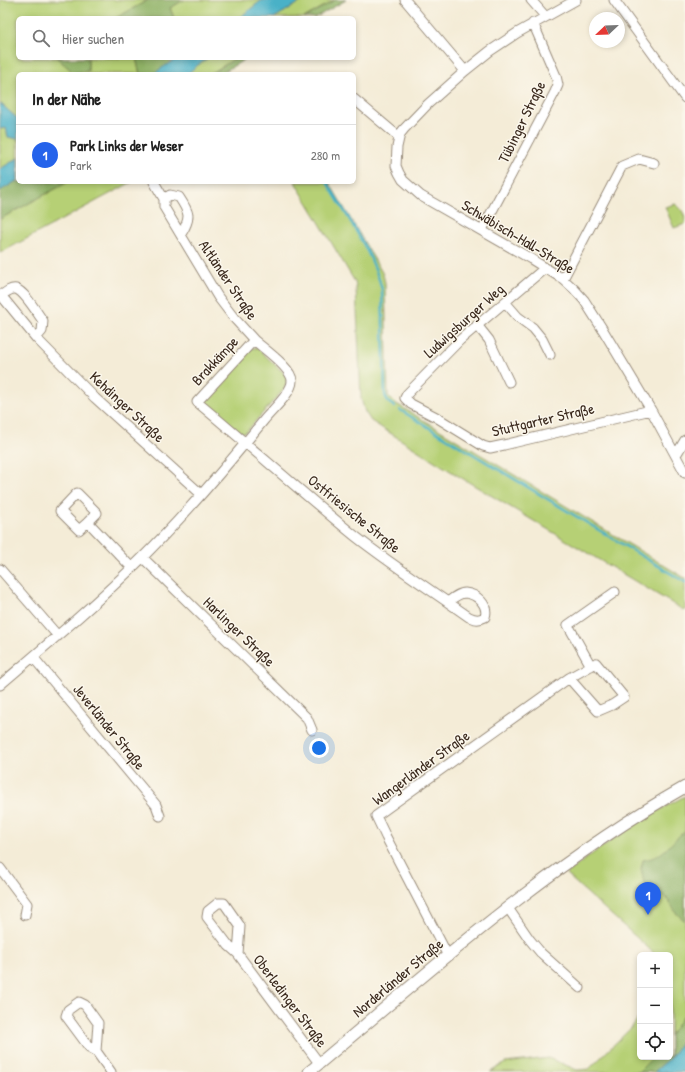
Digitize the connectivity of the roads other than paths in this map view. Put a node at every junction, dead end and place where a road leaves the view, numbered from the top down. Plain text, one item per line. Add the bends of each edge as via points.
1 (405, 0) edge
2 (531, 0) edge
3 (576, 0) edge
4 (614, 0) edge
5 (545, 16) junction
6 (533, 23) junction
7 (465, 71) junction
8 (681, 84) edge
9 (685, 98) edge
10 (356, 101) edge
11 (399, 137) junction
12 (654, 163) dead end
13 (155, 184) edge
14 (164, 199) junction
15 (482, 230) junction
16 (181, 234) junction
17 (545, 268) junction
18 (563, 279) junction
19 (1, 295) edge
20 (505, 302) junction
21 (477, 325) junction
22 (36, 338) junction
23 (254, 340) junction
24 (550, 355) dead end
25 (510, 382) dead end
26 (406, 398) joint
27 (652, 410) junction
28 (685, 440) edge
29 (246, 443) junction
30 (676, 455) junction
31 (685, 473) edge
32 (201, 494) junction
33 (88, 522) dead end
34 (142, 558) junction
35 (132, 568) junction
36 (0, 569) edge
37 (616, 592) dead end
38 (448, 602) dead end
39 (58, 636) junction
40 (33, 657) junction
41 (591, 666) junction
42 (569, 678) junction
43 (0, 685) edge
44 (312, 730) dead end
45 (685, 787) edge
46 (160, 816) dead end
47 (0, 868) edge
48 (508, 908) junction
49 (25, 915) dead end
50 (238, 954) junction
51 (448, 956) junction
52 (580, 988) dead end
53 (96, 1051) junction
54 (319, 1063) junction
55 (111, 1072) edge
56 (309, 1072) edge

1 - 7 street
2 - 5 street
3 - 5 street
4 - 8 street
5 - 6 street
6 - 7 street
6 - 15 street, Tübinger Straße via 558,85
7 - 11 street via 406,126
8 - 9 street
10 - 11 street
11 - 15 street, Schwäbisch-Hall-Straße via 396,162 403,180 428,200
12 - 18 street via 639,159 622,166
13 - 14 street, Altländer Straße
14 - 16 street, Altländer Straße via 164,207
14 - 16 street, Altländer Straße via 170,196 179,197 187,209 189,219
15 - 17 street, Schwäbisch-Hall-Straße
16 - 23 street, Altländer Straße via 218,296
17 - 18 street, Schwäbisch-Hall-Straße
17 - 20 street, Ludwigsburger Weg
18 - 27 street, Schwäbisch-Hall-Straße via 584,300
19 - 22 street, Kehdinger Straße
19 - 22 street, Kehdinger Straße via 15,289 31,304 43,321 42,331
20 - 21 street, Ludwigsburger Weg
20 - 24 street via 518,317 533,328
21 - 25 street via 489,340
21 - 26 street, Ludwigsburger Weg via 407,394
22 - 32 street, Kehdinger Straße via 95,398
23 - 29 street, Brakkämpe via 290,373 292,384
23 - 29 street, Brakkämpe via 197,402
26 - 27 street, Stuttgarter Straße via 411,404 490,448
27 - 30 street, Schwäbisch-Hall-Straße
28 - 30 street
29 - 32 street, Brakkämpe
29 - 38 street, Ostfriesische Straße via 356,536
30 - 31 street, Schwäbisch-Hall-Straße
32 - 34 street, Brakkämpe
33 - 35 street
34 - 35 street, Brakkämpe
34 - 44 street, Harlinger Straße via 307,718
35 - 39 street, Brakkämpe
36 - 39 street
37 - 41 street via 568,625
39 - 40 street, Brakkämpe
40 - 43 street, Brakkämpe
40 - 46 street, Jeverländer Straße via 156,806
41 - 42 street
41 - 42 street via 596,663 624,697 598,711
42 - 51 street, Wangerländer Straße via 376,816
45 - 48 street, Norderländer Straße via 603,837
47 - 49 street via 26,904
48 - 51 street, Norderländer Straße
48 - 52 street via 541,953
50 - 50 street, Oberledinger Straße via 240,926 224,903 218,903 208,911 207,917
50 - 54 street, Oberledinger Straße
51 - 54 street, Norderländer Straße
53 - 53 street via 98,1023 85,1005 79,1002 68,1010 66,1016 89,1047
53 - 55 street
54 - 56 street, Norderländer Straße

